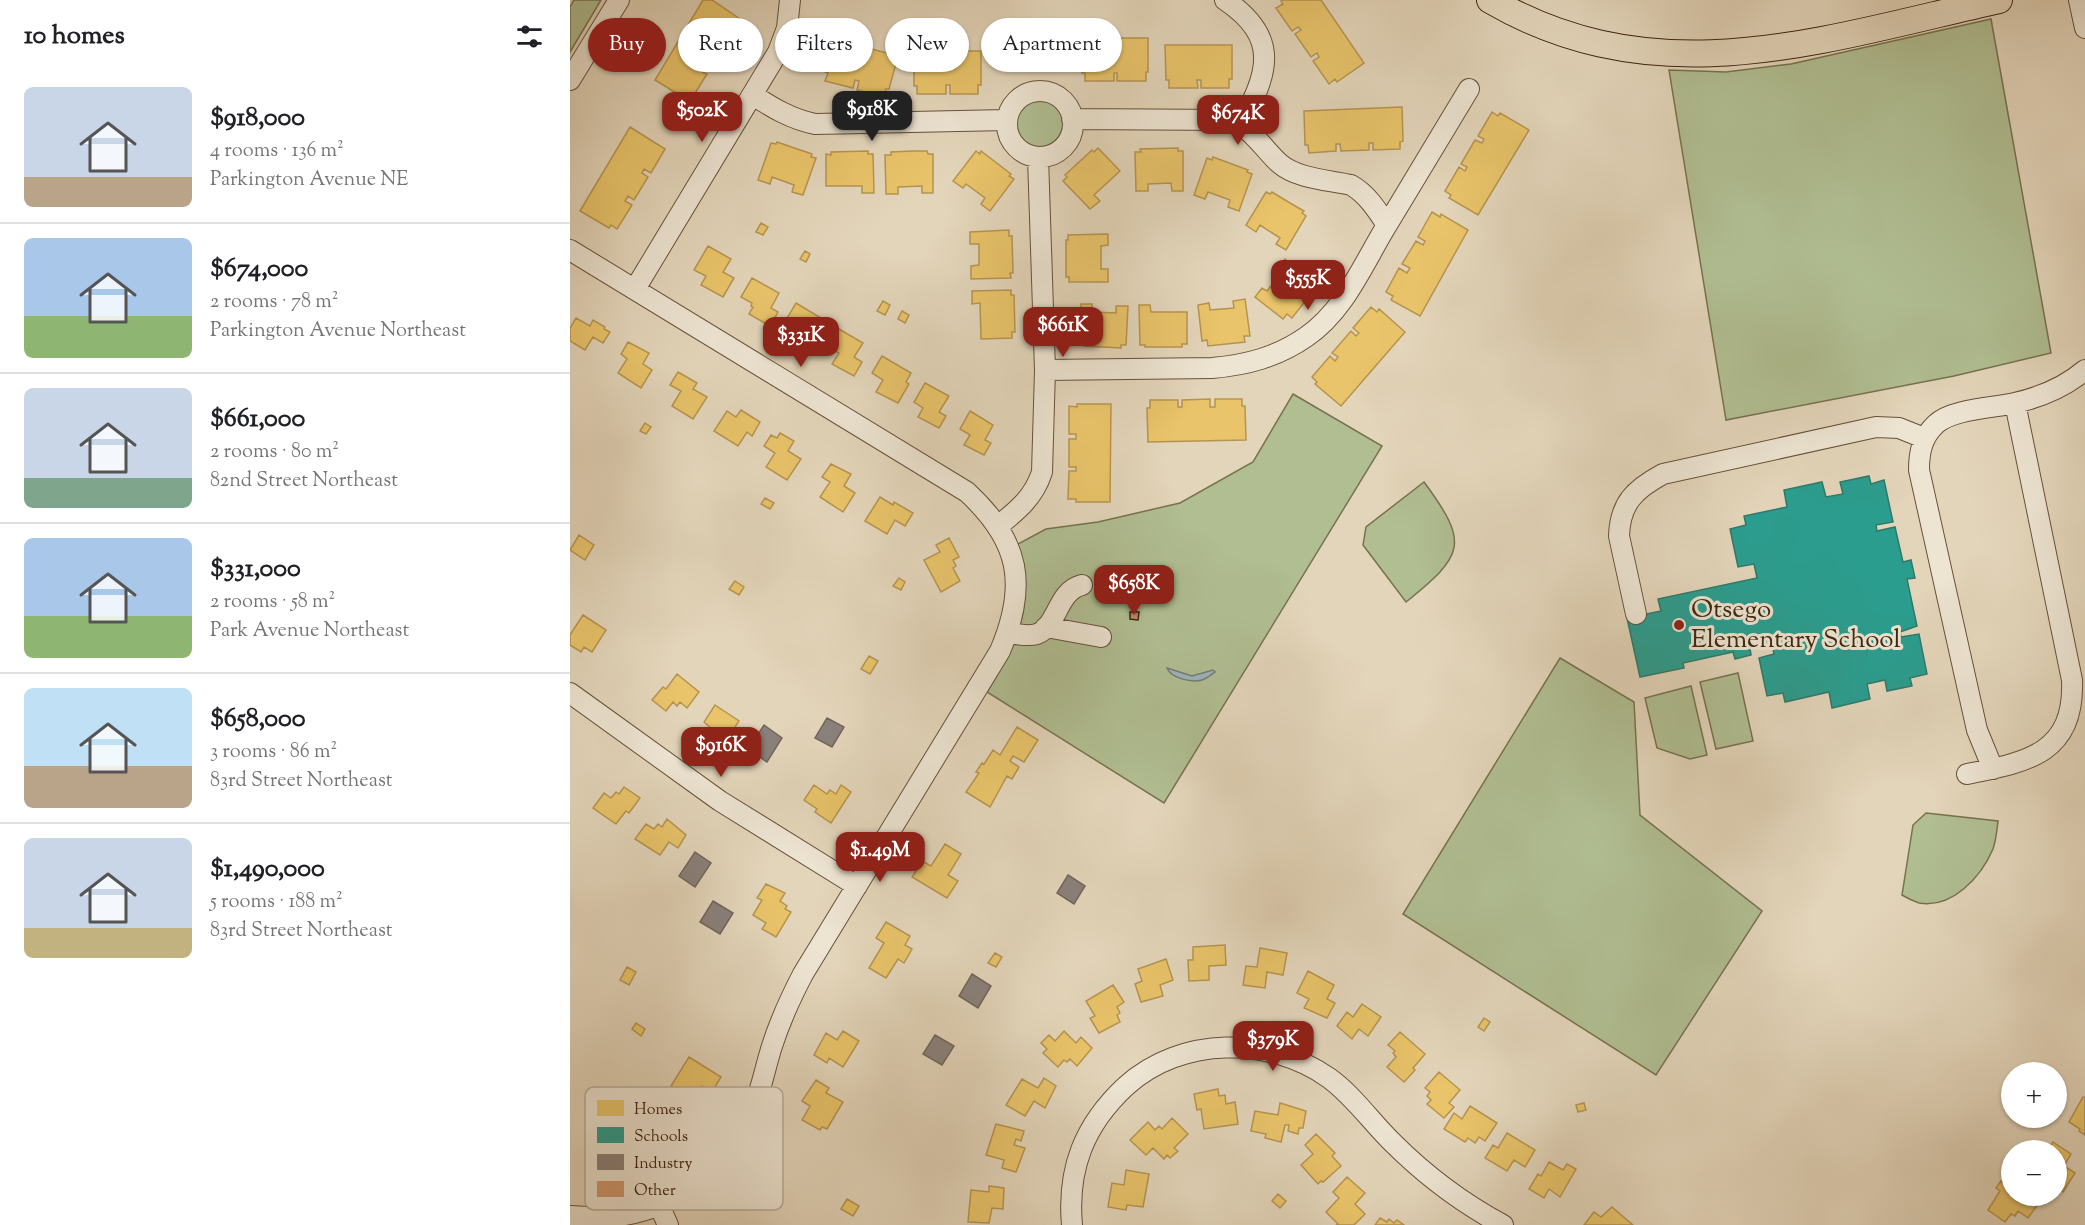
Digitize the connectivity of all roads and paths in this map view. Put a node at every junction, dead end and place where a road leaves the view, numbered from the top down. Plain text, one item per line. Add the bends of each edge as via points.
1 (619, 0) edge
2 (790, 0) edge
3 (1226, 0) edge
4 (1491, 0) edge
5 (1998, 0) edge
6 (2079, 0) edge
7 (2085, 28) edge
8 (570, 80) edge
9 (1469, 88) dead end
10 (753, 95) junction
11 (1072, 119) junction
12 (1007, 120) junction
13 (1241, 124) junction
14 (1038, 157) junction
15 (1387, 225) junction
16 (570, 250) edge
17 (636, 290) junction
18 (1045, 370) junction
19 (2085, 370) edge
20 (2015, 403) junction
21 (1924, 438) junction
22 (998, 526) junction
23 (1082, 585) dead end
24 (1636, 614) dead end
25 (1046, 627) junction
26 (1008, 633) junction
27 (1101, 637) dead end
28 (570, 693) edge
29 (1993, 769) junction
30 (1967, 774) dead end
31 (857, 886) junction
32 (759, 1087) edge
33 (639, 1210) edge
34 (661, 1210) edge
35 (570, 1216) edge
36 (668, 1225) edge
37 (1072, 1225) edge
38 (1503, 1225) edge

1 - 8 street
2 - 10 street via 787,28 778,52
3 - 13 street via 1253,24 1264,61 1258,92
4 - 5 main road via 1544,26 1584,39 1628,50 1671,54 1782,48
6 - 7 street
9 - 15 street
10 - 12 street via 785,115 814,124
10 - 17 street
11 - 12 street via 1058,96 1036,91 1017,101
11 - 13 street via 1229,120
11 - 14 street via 1071,134 1059,152
12 - 14 street via 1011,141 1028,155
13 - 15 street via 1280,164 1304,175 1357,188
14 - 18 street
15 - 18 street via 1343,300 1308,336 1284,350 1236,366
16 - 17 street
17 - 22 street via 946,478 984,507
18 - 22 street via 1042,472 1038,486
19 - 20 street via 2046,395
20 - 21 street via 1949,416 1936,423
20 - 29 street via 2073,700 2061,733 2042,752
21 - 24 street via 1899,428 1876,427 1663,474 1648,482 1630,499 1619,523
21 - 29 street via 1919,470 1977,730
22 - 26 street via 1015,570 1017,595
23 - 25 street via 1069,591
25 - 26 street via 1031,635
25 - 27 street
26 - 31 street
28 - 31 street via 720,801
29 - 30 street
31 - 32 street via 790,998
33 - 35 street via 611,1217
34 - 36 street
37 - 38 street via 1071,1181 1090,1129 1100,1114 1128,1084 1172,1058 1225,1048 1288,1056 1330,1079 1420,1167

